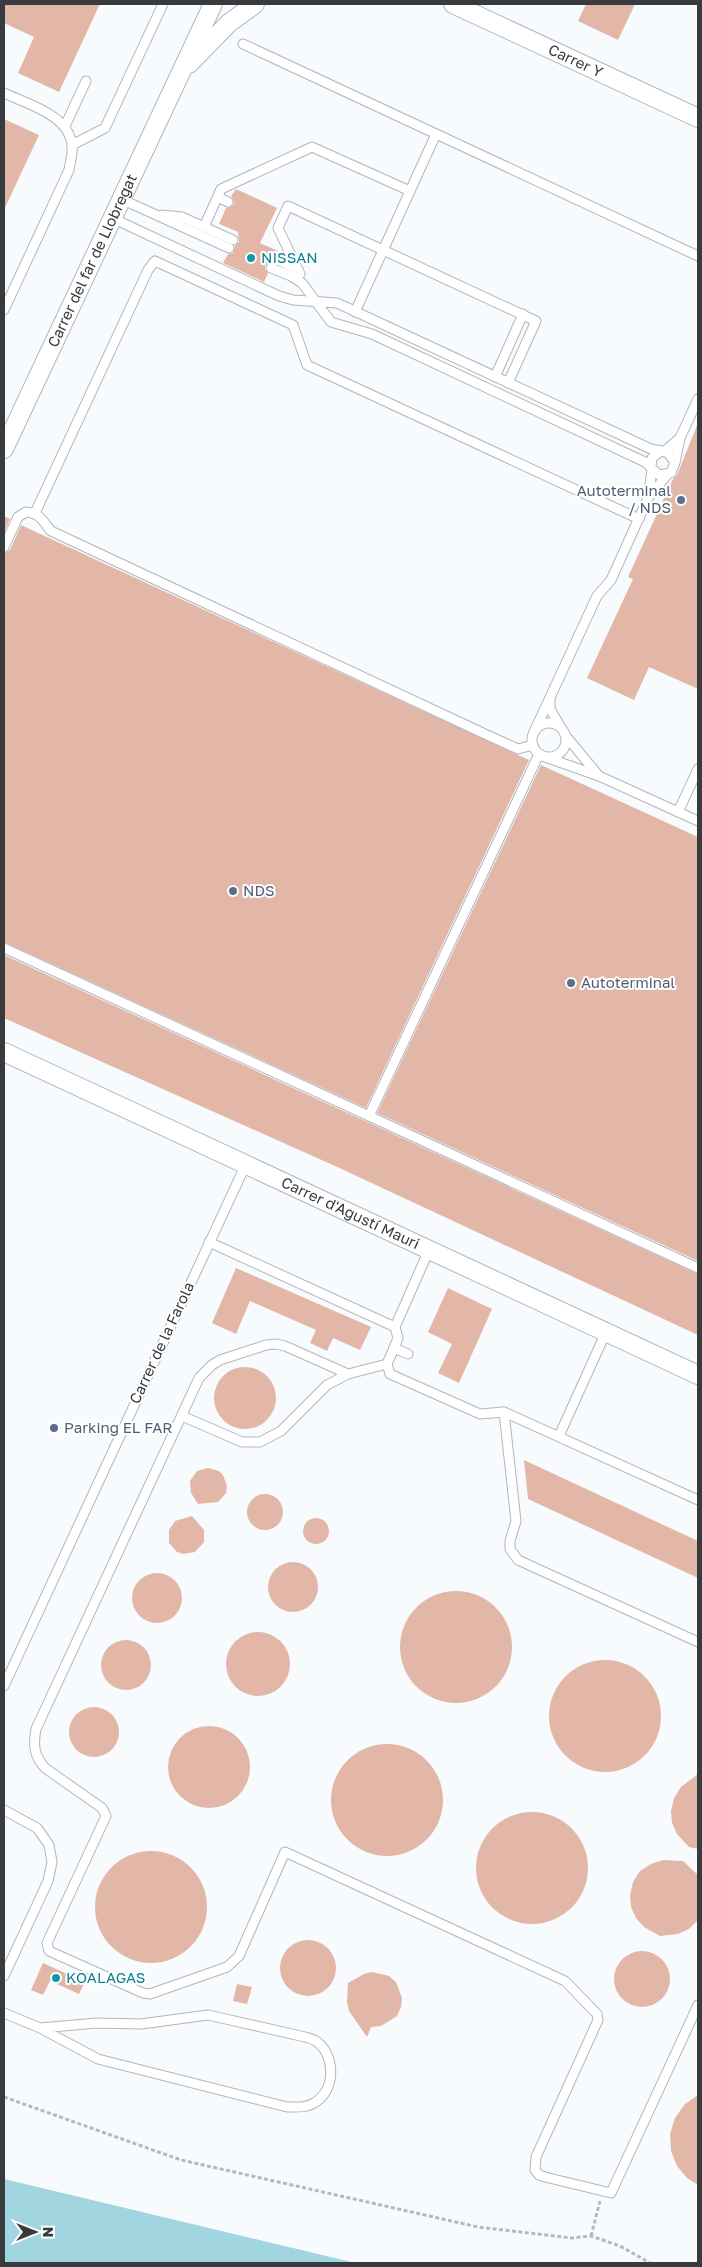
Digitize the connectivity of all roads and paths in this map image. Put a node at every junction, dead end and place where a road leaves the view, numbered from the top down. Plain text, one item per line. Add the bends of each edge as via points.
1 (163, 4) edge
2 (213, 4) edge
3 (255, 4) edge
4 (453, 4) edge
5 (243, 44) dead end
6 (180, 73) junction
7 (86, 81) dead end
8 (4, 93) edge
9 (698, 118) edge
10 (65, 126) junction
11 (436, 134) junction
12 (72, 145) junction
13 (410, 191) junction
14 (218, 197) junction
15 (121, 200) junction
16 (228, 202) dead end
17 (151, 213) junction
18 (112, 218) junction
19 (204, 227) junction
20 (383, 249) junction
21 (698, 256) edge
22 (300, 274) junction
23 (309, 292) junction
24 (314, 301) junction
25 (4, 310) edge
26 (355, 312) junction
27 (523, 314) junction
28 (495, 377) junction
29 (508, 383) junction
30 (698, 400) edge
31 (680, 438) junction
32 (4, 449) edge
33 (663, 451) junction
34 (675, 462) junction
35 (651, 468) junction
36 (667, 475) junction
37 (648, 498) junction
38 (35, 514) junction
39 (639, 520) junction
40 (4, 547) edge
41 (551, 697) junction
42 (534, 732) junction
43 (563, 732) junction
44 (533, 745) junction
45 (541, 755) junction
46 (698, 768) edge
47 (599, 776) junction
48 (678, 812) junction
49 (698, 821) edge
50 (4, 948) edge
51 (4, 1052) edge
52 (369, 1116) junction
53 (246, 1164) junction
54 (209, 1242) junction
55 (429, 1250) junction
56 (698, 1268) edge
57 (396, 1327) junction
58 (606, 1332) junction
59 (394, 1348) junction
60 (408, 1354) dead end
61 (387, 1364) junction
62 (348, 1374) junction
63 (698, 1375) edge
64 (504, 1412) junction
65 (182, 1416) junction
66 (559, 1436) junction
67 (698, 1500) edge
68 (698, 1642) edge
69 (4, 1686) edge
70 (4, 1810) edge
71 (4, 1976) edge
72 (698, 2005) edge
73 (4, 2014) edge
74 (40, 2028) junction
75 (4, 2097) edge
76 (603, 2190) junction
77 (591, 2236) junction
78 (650, 2263) edge

1 - 12 lane via 105,128
2 - 6 street, Carrer del far de Llobregat
3 - 6 street via 229,23
4 - 9 street, Carrer Y
5 - 11 lane
6 - 15 street, Carrer del far de Llobregat
7 - 10 lane
8 - 10 lane via 46,112
10 - 12 lane
11 - 13 lane
11 - 21 lane
12 - 25 lane via 69,170
13 - 14 lane via 312,147 221,189
13 - 20 lane
14 - 16 lane
14 - 19 lane
15 - 17 lane
15 - 18 street, Carrer del far de Llobregat
17 - 19 lane via 182,217
17 - 19 lane via 231,244
18 - 24 lane via 279,296
18 - 32 street, Carrer del far de Llobregat
20 - 22 lane via 288,206 275,225
20 - 26 lane
20 - 27 lane
22 - 23 lane
22 - 23 lane via 292,266 274,263
23 - 24 lane
24 - 26 lane via 337,303
24 - 35 lane via 332,322 372,334
26 - 28 lane
27 - 28 lane
27 - 29 lane via 536,321
28 - 29 lane
29 - 33 lane via 651,449
30 - 31 lane
31 - 33 lane
31 - 34 lane
33 - 34 lane
33 - 35 lane via 652,458
34 - 36 lane
35 - 36 lane via 659,475
35 - 37 lane
36 - 37 lane
37 - 39 lane
38 - 39 lane via 148,270 156,261 293,324 307,365
38 - 40 lane via 26,512 18,517
38 - 44 lane via 52,531 518,749
39 - 41 lane via 611,580 597,596
41 - 42 lane
41 - 43 lane via 550,710
42 - 43 lane via 547,723
42 - 44 lane
43 - 45 lane via 566,740 562,750 553,756
43 - 47 lane
44 - 45 lane
45 - 47 lane
45 - 52 lane
46 - 48 lane
47 - 48 lane
48 - 49 lane
50 - 52 lane
51 - 53 street, Carrer d'Agustí Mauri
52 - 56 lane
53 - 54 lane, Carrer de la Farola
53 - 55 street, Carrer d'Agustí Mauri
54 - 57 lane
54 - 69 lane, Carrer de la Farola
55 - 57 lane
55 - 58 street, Carrer d'Agustí Mauri
57 - 59 lane via 398,1338
58 - 63 street, Carrer d'Agustí Mauri
58 - 66 lane
59 - 60 lane
59 - 61 lane
61 - 62 lane
61 - 64 lane via 390,1374 480,1414
62 - 65 lane via 327,1385 281,1431 260,1442 242,1442
62 - 65 lane via 286,1346 266,1345 212,1364 199,1378
64 - 66 lane
64 - 68 lane via 516,1521 510,1541 513,1555
65 - 76 lane via 36,1729 34,1740 38,1760 102,1808 106,1816 47,1943 49,1951 150,1994 227,1967 239,1956 285,1852 566,1981 572,1987 597,2014 597,2026 534,2163 535,2170 539,2175
66 - 67 lane
70 - 71 lane via 38,1828 49,1845 52,1862 51,1872
72 - 76 lane via 611,2192
73 - 74 lane
74 - 74 lane via 97,2023 141,2024 208,2015 316,2041 329,2061 329,2086 314,2103 287,2107 98,2059
75 - 77 path via 181,2160 478,2226 571,2238
76 - 77 path
77 - 78 path via 620,2246

